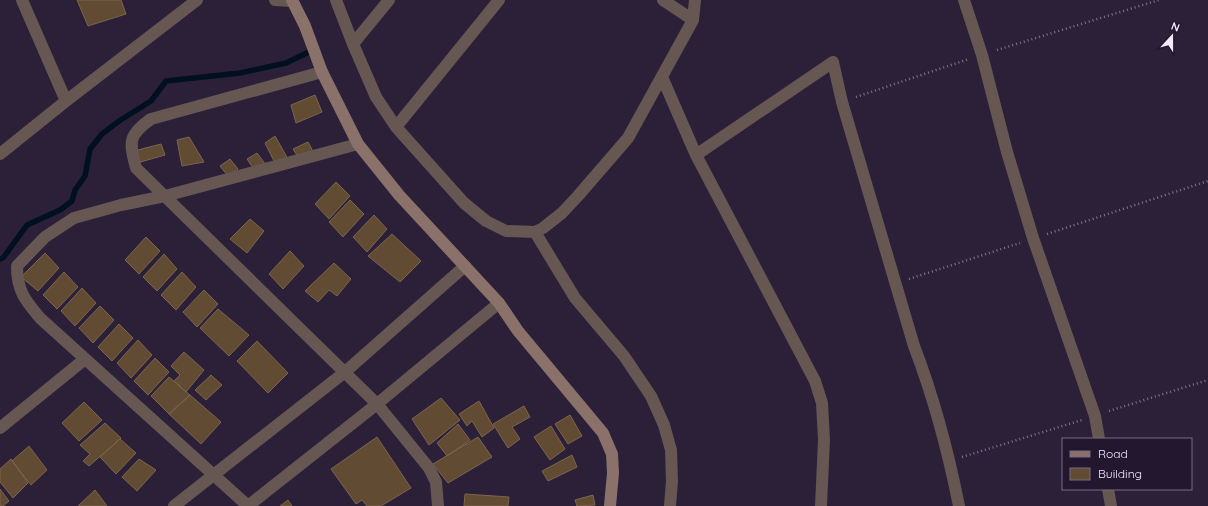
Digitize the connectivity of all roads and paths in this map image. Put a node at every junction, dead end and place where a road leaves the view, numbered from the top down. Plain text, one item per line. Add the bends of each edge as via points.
1 (22, 0) edge
2 (197, 0) edge
3 (275, 0) edge
4 (292, 0) edge
5 (336, 0) edge
6 (389, 0) edge
7 (499, 0) edge
8 (663, 0) edge
9 (695, 0) edge
10 (964, 0) edge
11 (1158, 0) edge
12 (693, 20) junction
13 (353, 44) junction
14 (982, 55) junction
15 (322, 72) junction
16 (662, 77) junction
17 (66, 101) junction
18 (842, 102) junction
19 (396, 127) junction
20 (358, 144) junction
21 (0, 154) edge
22 (696, 155) junction
23 (1208, 181) edge
24 (165, 196) junction
25 (534, 232) junction
26 (1033, 238) junction
27 (466, 266) junction
28 (897, 283) junction
29 (499, 303) junction
30 (85, 359) junction
31 (345, 372) junction
32 (377, 404) junction
33 (0, 428) edge
34 (1099, 438) edge
35 (212, 474) junction
36 (1108, 490) edge
37 (174, 506) edge
38 (248, 506) edge
39 (438, 506) edge
40 (610, 506) edge
41 (670, 506) edge
42 (821, 506) edge
43 (959, 506) edge
44 (1111, 506) edge

1 - 17 street
2 - 17 street
3 - 4 street
4 - 15 street
5 - 13 street
6 - 13 street
7 - 19 street
8 - 12 street
9 - 12 street
10 - 14 street
11 - 14 path
12 - 16 street
13 - 19 street via 376,97
14 - 18 path
14 - 26 street
15 - 20 street
15 - 24 street via 151,119 138,128 132,138 131,150 136,168
16 - 22 street
16 - 25 street via 628,138 562,213
17 - 21 street
18 - 22 street via 833,62
18 - 28 street
19 - 25 street via 464,203 486,221 506,231
20 - 24 street
20 - 27 street via 399,195
22 - 42 street via 815,381 822,403 824,440
23 - 26 path
24 - 30 street via 74,218 45,237 17,266 17,280 25,300 40,318
24 - 31 street
25 - 41 street via 575,298 624,356 650,396 664,425 671,450
26 - 28 path
26 - 34 street via 1095,416
27 - 29 street
27 - 31 street
28 - 43 street via 914,346 929,385 950,461
29 - 32 street
29 - 40 street via 518,331 603,433 612,454
30 - 33 street
30 - 35 street
31 - 32 street
31 - 35 street
32 - 38 street
32 - 39 street via 429,468 436,482
35 - 37 street
35 - 38 street
36 - 44 street

